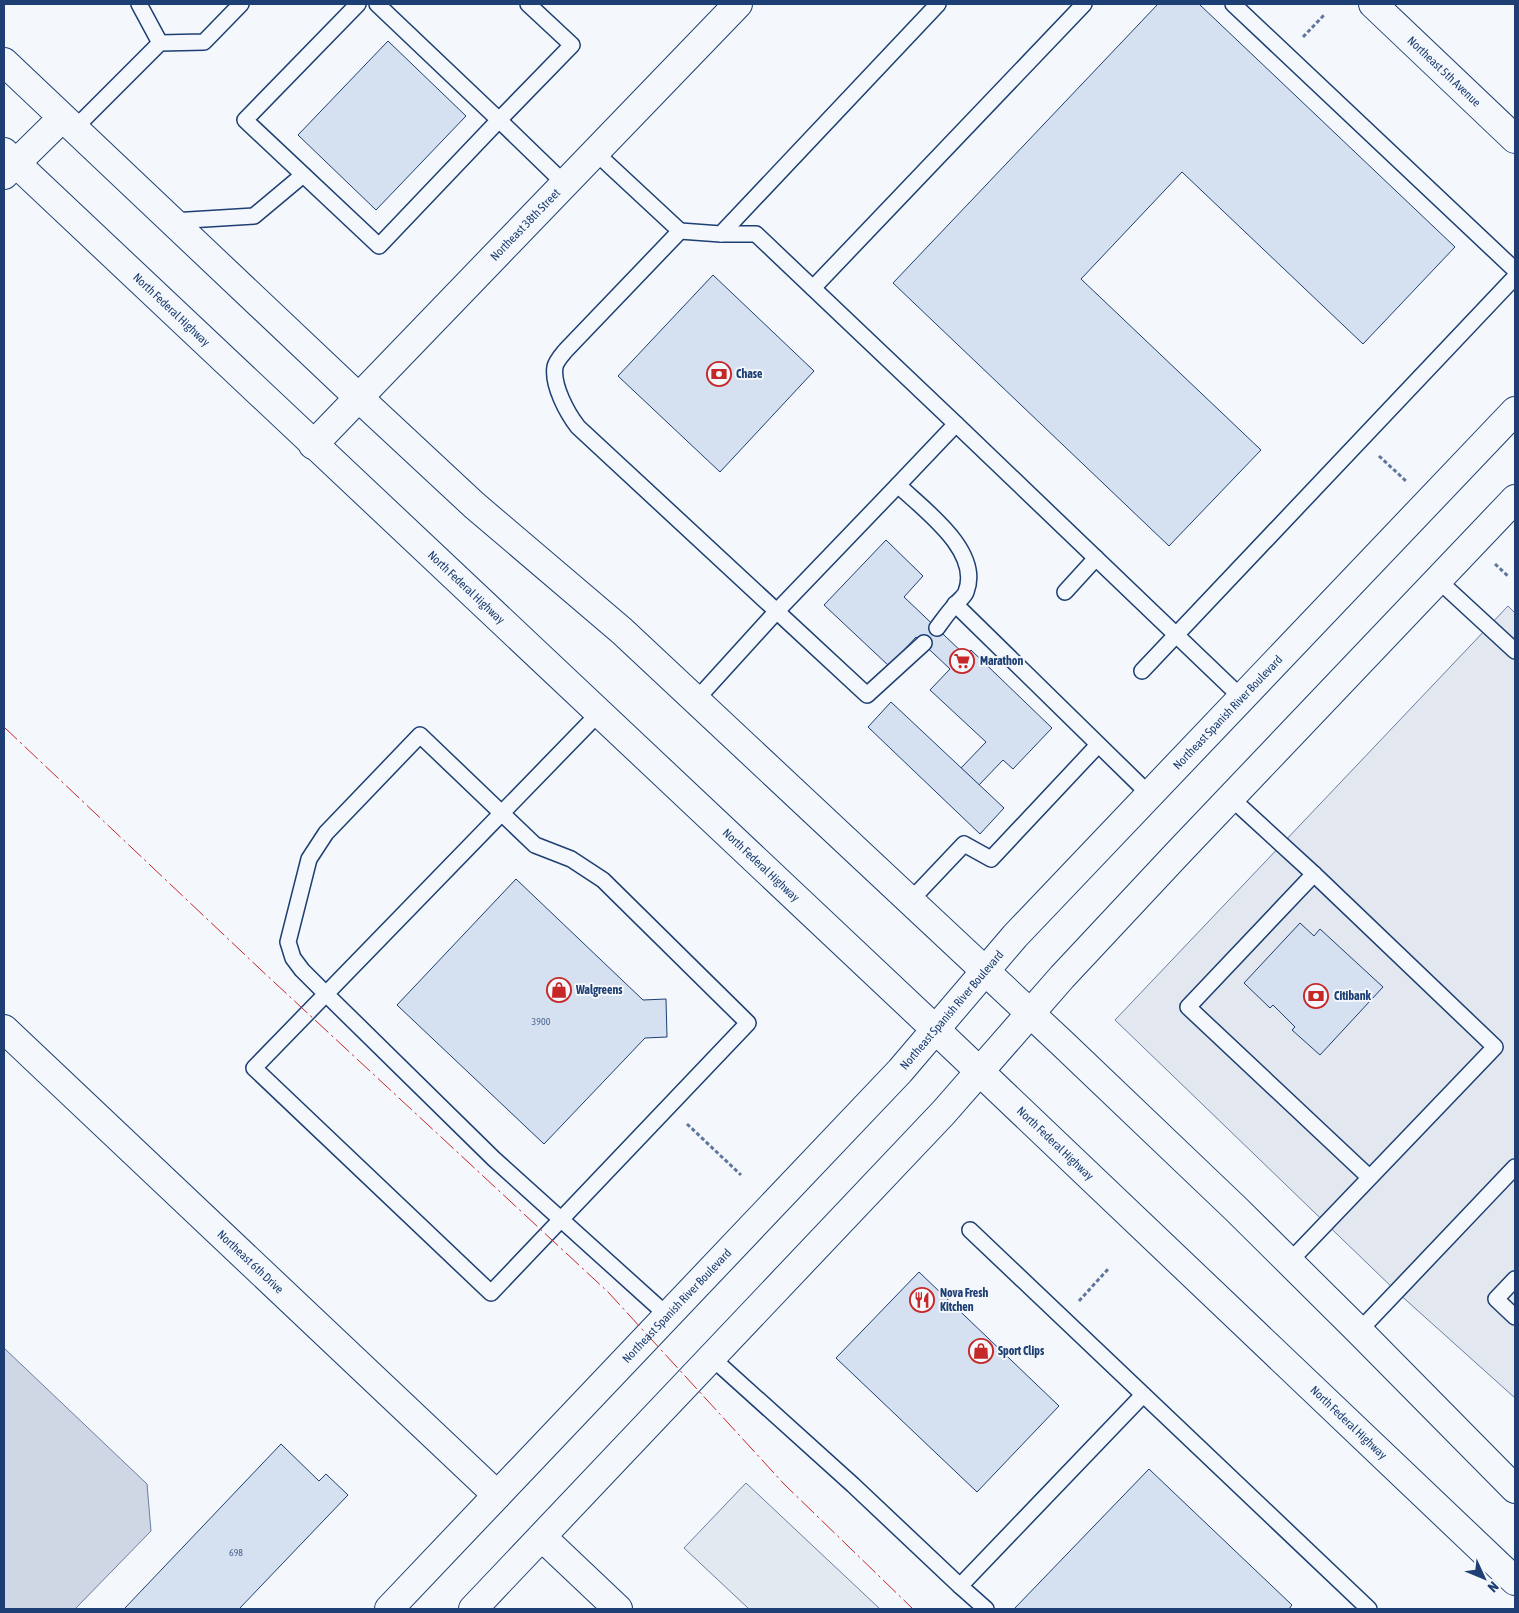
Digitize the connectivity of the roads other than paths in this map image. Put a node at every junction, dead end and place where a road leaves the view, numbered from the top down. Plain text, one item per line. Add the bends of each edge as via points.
1 (139, 4) edge
2 (241, 4) edge
3 (358, 4) edge
4 (377, 4) edge
5 (528, 4) edge
6 (938, 4) edge
7 (1084, 4) edge
8 (1233, 4) edge
9 (1373, 4) edge
10 (726, 8) edge
11 (160, 43) junction
12 (4, 62) edge
13 (499, 120) junction
14 (68, 123) junction
15 (1515, 138) edge
16 (595, 152) junction
17 (8, 163) edge
18 (303, 175) junction
19 (564, 183) junction
20 (172, 221) junction
21 (680, 231) junction
22 (721, 234) junction
23 (1515, 270) edge
24 (1515, 277) edge
25 (814, 288) junction
26 (358, 397) junction
27 (1515, 411) edge
28 (956, 424) junction
29 (313, 445) junction
30 (898, 485) junction
31 (1515, 499) edge
32 (1096, 558) junction
33 (1438, 580) junction
34 (1065, 592) dead end
35 (955, 604) junction
36 (776, 612) junction
37 (937, 628) dead end
38 (1177, 636) junction
39 (924, 643) dead end
40 (1515, 652) edge
41 (1142, 672) dead end
42 (1243, 699) junction
43 (696, 700) junction
44 (599, 712) junction
45 (1098, 745) junction
46 (1150, 795) junction
47 (1231, 798) junction
48 (501, 813) junction
49 (1314, 874) junction
50 (910, 901) junction
51 (985, 972) junction
52 (326, 994) junction
53 (1031, 1014) junction
54 (4, 1029) edge
55 (936, 1030) junction
56 (979, 1072) junction
57 (1515, 1168) edge
58 (1369, 1177) junction
59 (561, 1220) junction
60 (970, 1230) dead end
61 (1289, 1262) junction
62 (1515, 1279) edge
63 (668, 1316) junction
64 (1515, 1317) edge
65 (1359, 1331) junction
66 (711, 1357) junction
67 (1143, 1394) junction
68 (1515, 1489) edge
69 (497, 1495) junction
70 (542, 1537) junction
71 (1505, 1567) edge
72 (1515, 1581) edge
73 (960, 1586) junction
74 (1366, 1608) edge
75 (388, 1609) edge
76 (473, 1609) edge
77 (618, 1609) edge
78 (986, 1609) edge

1 - 11 lane
2 - 11 lane via 204,42
3 - 18 lane via 246,120
4 - 13 lane
5 - 13 lane via 572,45
6 - 22 lane
7 - 25 lane
8 - 23 lane
9 - 15 main road, Northeast 5th Avenue
10 - 16 main road, Northeast 38th Street
11 - 14 lane
12 - 14 main road
13 - 18 lane via 379,246
13 - 19 lane
14 - 17 main road
14 - 20 main road
16 - 19 main road, Northeast 38th Street
16 - 21 lane
17 - 29 main road, North Federal Highway
18 - 20 lane via 254,216
19 - 26 main road, Northeast 38th Street
20 - 26 main road
21 - 22 lane
21 - 36 lane via 566,350 555,366 560,396 578,427
22 - 25 lane via 756,234
24 - 38 lane
25 - 28 lane
26 - 29 main road, Northeast 38th Street
26 - 43 main road via 474,505 622,631
27 - 42 main road, Northeast Spanish River Boulevard
28 - 30 lane
28 - 32 lane
29 - 44 main road, North Federal Highway
30 - 35 lane via 946,532 964,558 968,576 966,594
30 - 36 lane
31 - 33 main road
32 - 34 lane
32 - 38 lane
33 - 40 lane
33 - 47 main road
35 - 37 lane
35 - 45 lane
36 - 39 lane via 867,695
36 - 43 lane
38 - 41 lane
38 - 42 lane
42 - 46 main road, Northeast Spanish River Boulevard
43 - 50 main road
44 - 48 lane
44 - 55 main road, North Federal Highway
45 - 46 lane
45 - 50 lane via 991,859 964,844
46 - 51 main road, Northeast Spanish River Boulevard via 1015,936
47 - 49 lane
47 - 53 main road
48 - 52 lane
48 - 52 lane via 420,735 326,833 309,859 288,942 293,958
48 - 59 lane via 534,845 571,859 603,880 748,1024
49 - 58 lane via 1495,1047
49 - 58 lane via 1188,1007
50 - 51 main road
51 - 53 main road
51 - 55 main road, Northeast Spanish River Boulevard
52 - 59 lane
52 - 59 lane via 254,1068 261,1075 491,1293
53 - 56 main road
53 - 61 main road
54 - 69 main road, Northeast 6th Drive
55 - 56 main road, North Federal Highway
55 - 63 main road, Northeast Spanish River Boulevard
56 - 66 main road
56 - 71 main road, North Federal Highway
57 - 65 lane
58 - 61 lane
59 - 63 lane
60 - 67 lane
61 - 65 main road
62 - 64 lane via 1496,1299
63 - 69 main road, Northeast Spanish River Boulevard
65 - 68 main road
66 - 70 main road
66 - 73 lane
67 - 73 lane
67 - 74 lane
69 - 75 main road, Northeast Spanish River Boulevard
70 - 76 main road
70 - 77 main road
71 - 72 main road, North Federal Highway
73 - 78 lane

